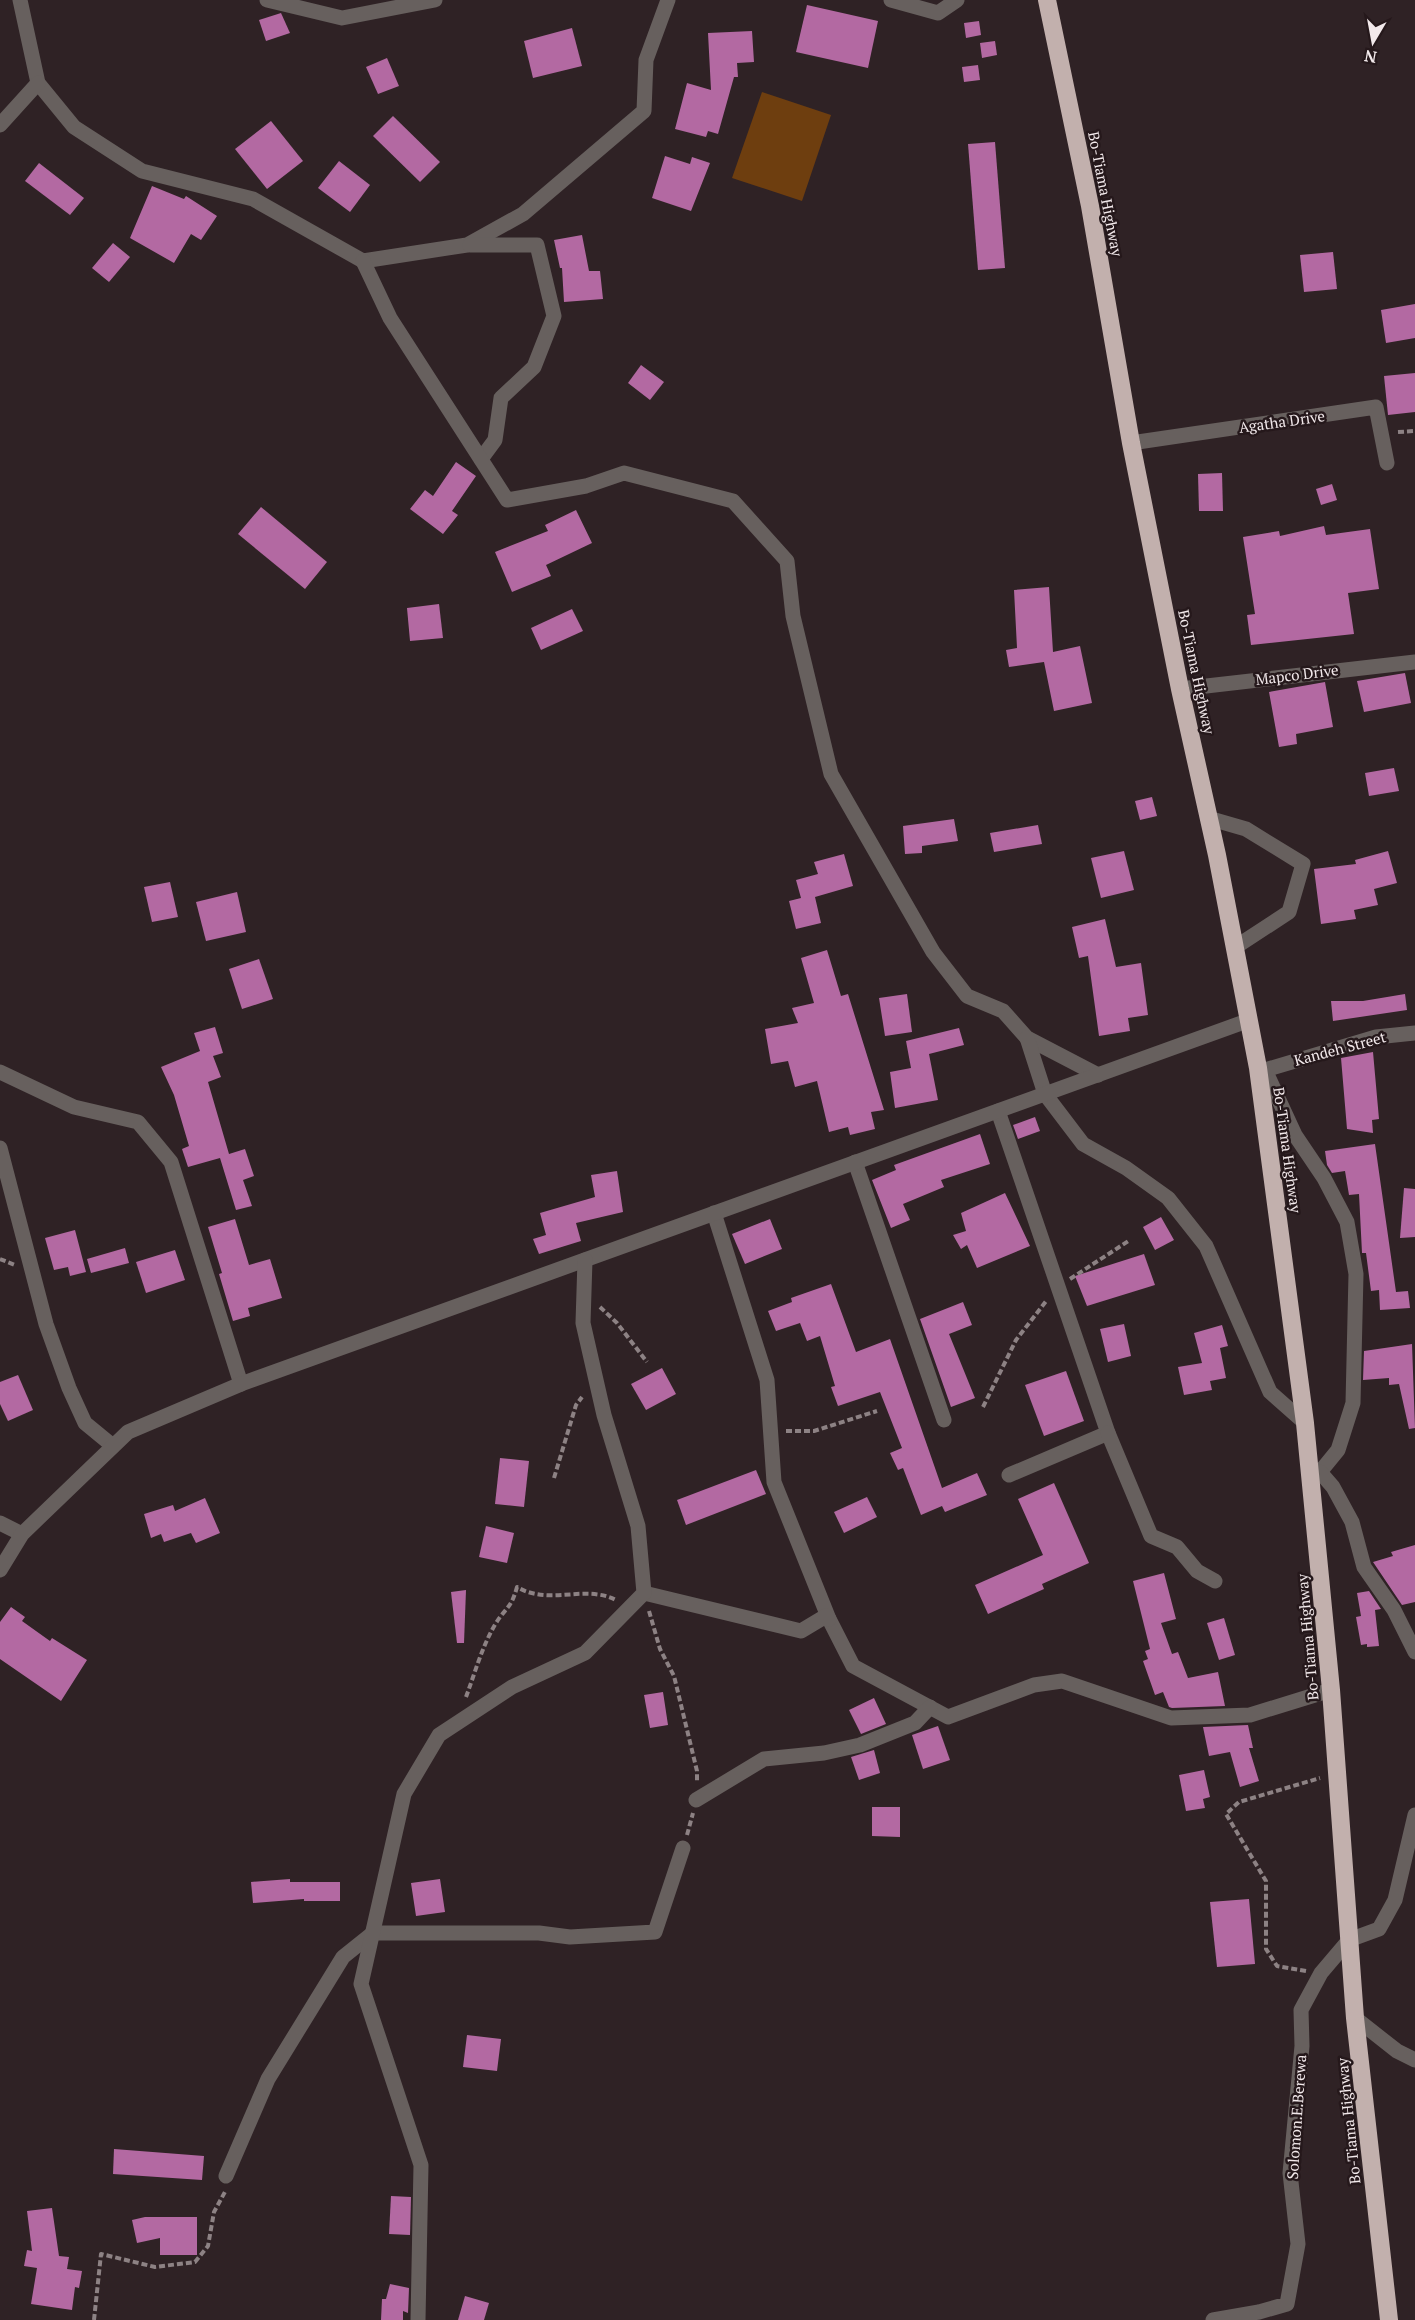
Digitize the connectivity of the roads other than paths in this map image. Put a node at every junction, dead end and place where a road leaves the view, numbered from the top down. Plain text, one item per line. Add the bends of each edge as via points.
1 (20, 0) edge
2 (267, 0) edge
3 (435, 0) edge
4 (668, 0) edge
5 (891, 0) edge
6 (957, 0) edge
7 (1047, 0) edge
8 (38, 83) junction
9 (0, 125) edge
10 (467, 245) junction
11 (363, 261) junction
12 (1131, 443) junction
13 (481, 459) junction
14 (1388, 463) dead end
15 (1415, 662) edge
16 (1180, 688) junction
17 (1208, 818) junction
18 (1234, 948) junction
19 (1247, 1021) junction
20 (1415, 1034) edge
21 (1027, 1038) junction
22 (1261, 1069) junction
23 (0, 1072) edge
24 (1098, 1075) junction
25 (1045, 1094) junction
26 (998, 1111) junction
27 (0, 1148) edge
28 (855, 1162) junction
29 (714, 1213) junction
30 (585, 1260) junction
31 (241, 1384) junction
32 (944, 1420) dead end
33 (1305, 1423) junction
34 (1108, 1433) junction
35 (113, 1446) junction
36 (1315, 1474) junction
37 (1009, 1475) dead end
38 (0, 1523) edge
39 (22, 1534) junction
40 (0, 1570) edge
41 (1215, 1581) dead end
42 (644, 1593) junction
43 (829, 1619) junction
44 (1415, 1652) edge
45 (1331, 1690) junction
46 (930, 1707) junction
47 (696, 1800) road end
48 (1415, 1815) edge
49 (683, 1848) road end
50 (373, 1933) junction
51 (1349, 1940) junction
52 (1355, 2018) junction
53 (1415, 2060) edge
54 (226, 2176) road end
55 (418, 2320) edge
56 (1213, 2320) edge
57 (1389, 2320) edge

1 - 8 street
2 - 3 street via 342,18
4 - 10 street via 646,60 644,111 523,214
5 - 6 street via 938,13
7 - 12 highway, Bo-Tiama Highway via 1090,206
8 - 9 street
8 - 11 street via 74,127 142,171 253,199
10 - 11 street
10 - 13 street via 537,245 554,316 534,367 501,398 495,440
11 - 13 street via 390,318
12 - 14 street, Agatha Drive via 1376,407
12 - 16 highway, Bo-Tiama Highway
13 - 21 street via 507,500 586,486 624,473 733,501 787,561 793,616 831,774 933,952 967,996 1003,1011
15 - 16 street, Mapco Drive
16 - 17 highway, Bo-Tiama Highway
17 - 18 highway, Bo-Tiama Highway
17 - 18 street via 1246,828 1303,864 1289,912
18 - 19 highway, Bo-Tiama Highway
19 - 22 highway, Bo-Tiama Highway
19 - 24 street
20 - 22 street, Kandeh Street via 1376,1036
21 - 24 street
21 - 25 street
22 - 33 highway, Bo-Tiama Highway
22 - 36 street via 1347,1222 1356,1274 1353,1403 1338,1450
23 - 31 street via 74,1107 138,1122 171,1162
24 - 25 street
25 - 26 street
25 - 33 street via 1083,1144 1126,1168 1175,1206 1206,1246 1269,1392
26 - 28 street
26 - 34 street
27 - 35 street via 46,1324 69,1388 85,1423
28 - 29 street
28 - 32 street
29 - 30 street
29 - 43 street via 767,1380 774,1482
30 - 31 street
30 - 42 street via 583,1323 638,1527
31 - 35 street via 128,1432
33 - 36 highway, Bo-Tiama Highway
34 - 37 street
34 - 41 street via 1151,1536 1177,1547 1197,1571
35 - 39 street
36 - 44 street via 1333,1487 1352,1522 1364,1567 1394,1610
36 - 45 highway, Bo-Tiama Highway
38 - 39 street
39 - 40 street
42 - 43 street via 801,1631 826,1616
42 - 50 street via 585,1653 512,1687 439,1735 404,1794
43 - 46 street via 853,1666
45 - 46 street via 1250,1715 1171,1718 1062,1681 1034,1685 948,1717
45 - 51 highway, Bo-Tiama Highway
46 - 47 street via 915,1723 860,1745 764,1759
48 - 51 street via 1395,1900 1379,1929
49 - 50 street via 656,1932 570,1937 539,1933
50 - 54 street via 343,1957 268,2079
50 - 55 street via 361,1984 421,2165
51 - 52 highway, Bo-Tiama Highway
51 - 56 street, Solomon.E.Berewa via 1321,1973 1301,2010 1302,2046 1290,2173 1298,2244 1287,2304
52 - 53 street
52 - 57 highway, Bo-Tiama Highway

